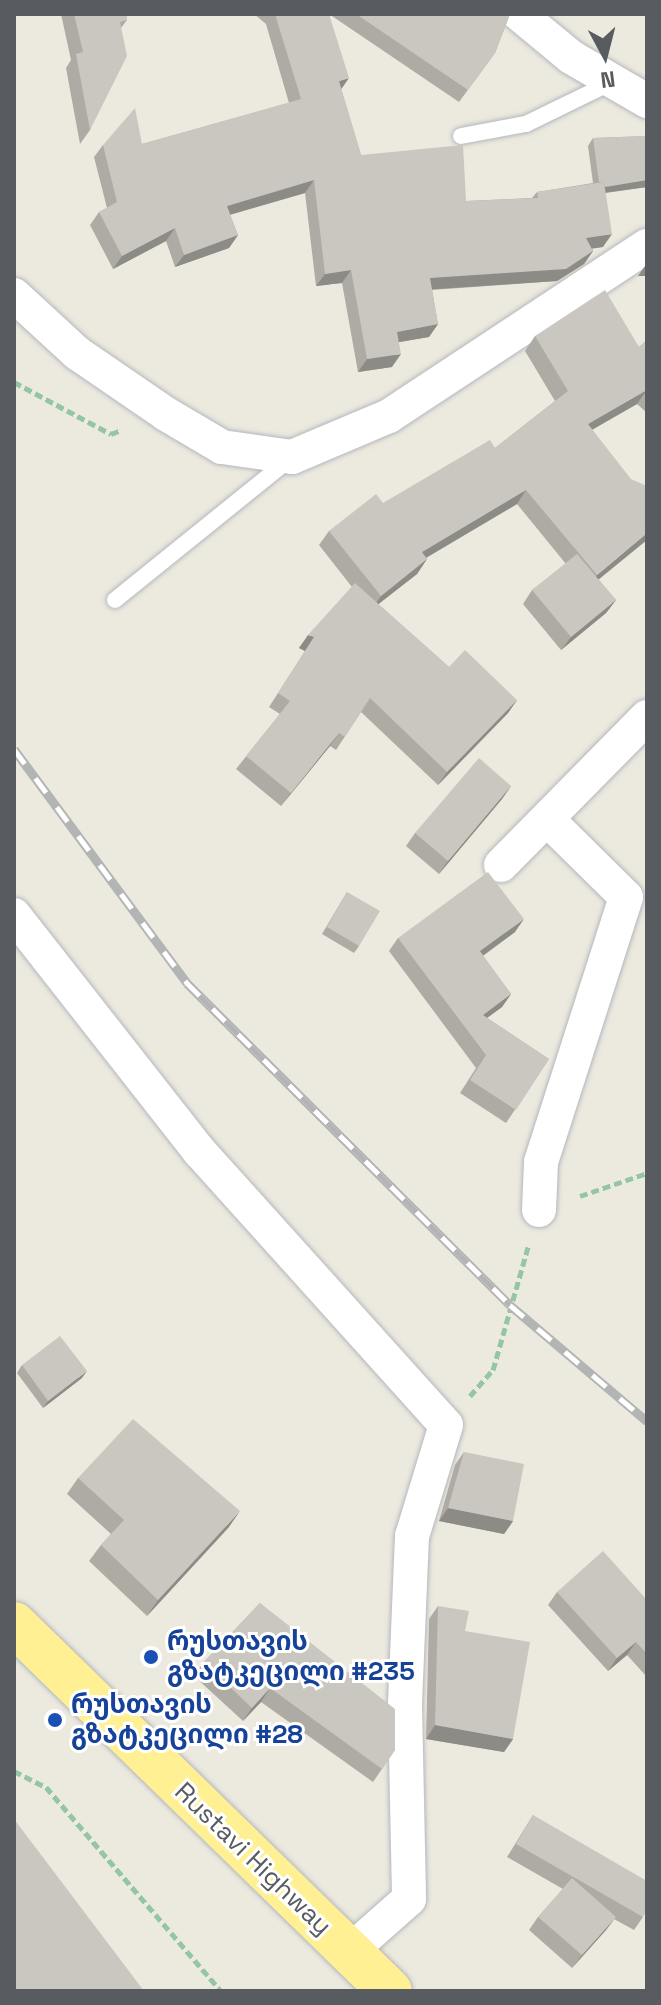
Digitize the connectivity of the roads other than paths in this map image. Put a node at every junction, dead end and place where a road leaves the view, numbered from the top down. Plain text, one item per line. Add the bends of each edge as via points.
1 (519, 14) edge
2 (613, 81) junction
3 (647, 101) edge
4 (461, 136) dead end
5 (647, 246) edge
6 (14, 295) edge
7 (292, 457) junction
8 (115, 600) dead end
9 (647, 717) edge
10 (550, 822) junction
11 (501, 865) dead end
12 (14, 915) edge
13 (539, 1210) road end
14 (16, 1629) edge
15 (349, 1952) junction
16 (390, 1991) edge

1 - 2 street
2 - 3 street
2 - 4 lane via 526,124
5 - 7 street via 389,416
6 - 7 street via 77,353 222,447
7 - 8 lane
9 - 10 street
10 - 11 street
10 - 13 street via 626,897 541,1162
12 - 15 street via 200,1152 446,1425 412,1536 405,1705 409,1899
14 - 15 highway, Rustavi Highway
15 - 16 highway, Rustavi Highway

